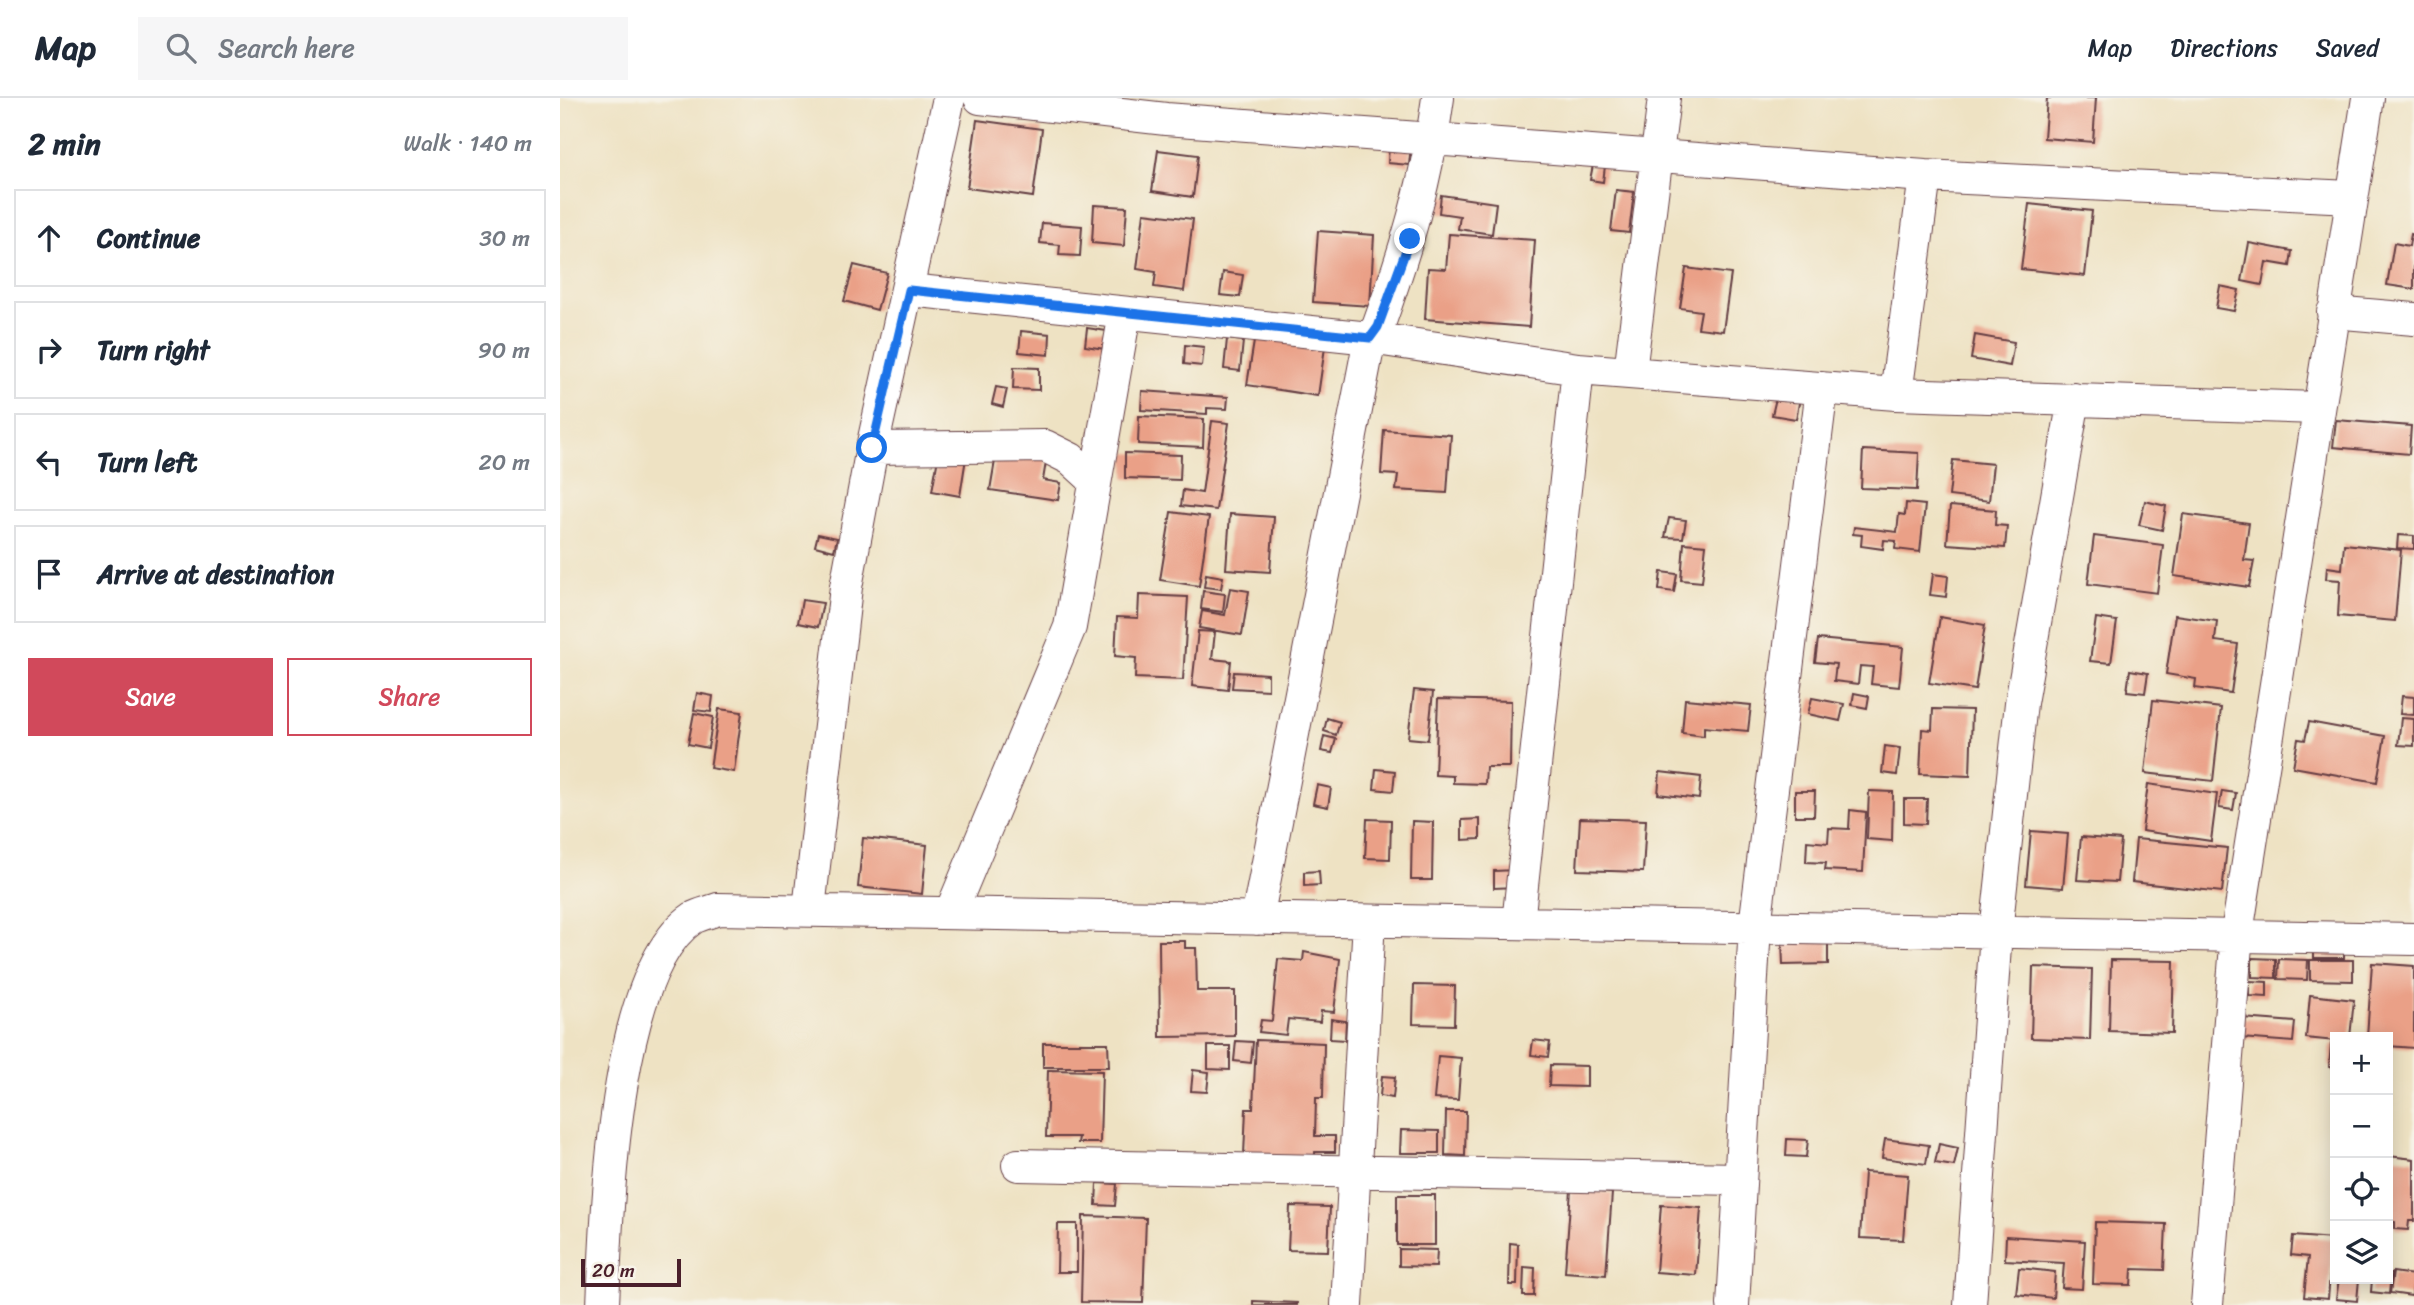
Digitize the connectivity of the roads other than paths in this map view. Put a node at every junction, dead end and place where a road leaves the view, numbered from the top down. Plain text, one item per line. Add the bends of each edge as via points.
1 (949, 98) edge
2 (980, 98) edge
3 (1438, 98) edge
4 (1664, 98) edge
5 (2368, 98) edge
6 (1166, 109) edge
7 (1433, 137) junction
8 (1656, 154) junction
9 (1925, 176) junction
10 (2351, 197) junction
11 (909, 290) junction
12 (2333, 312) junction
13 (1125, 313) junction
14 (2414, 319) edge
15 (1370, 338) junction
16 (1578, 369) junction
17 (1630, 372) junction
18 (1822, 388) junction
19 (1896, 394) junction
20 (2074, 399) junction
21 (2318, 408) junction
22 (872, 448) junction
23 (1094, 480) junction
24 (809, 909) junction
25 (951, 912) junction
26 (1257, 919) junction
27 (1369, 921) junction
28 (1518, 923) junction
29 (1755, 926) junction
30 (1996, 932) junction
31 (2237, 933) junction
32 (2414, 939) edge
33 (1018, 1165) dead end
34 (1355, 1173) junction
35 (1739, 1179) junction
36 (603, 1305) edge
37 (1346, 1305) edge
38 (1733, 1305) edge
39 (1970, 1305) edge
40 (2207, 1305) edge

1 - 11 street
2 - 6 street
3 - 7 street
4 - 8 street
5 - 10 street
6 - 7 street
7 - 8 street
7 - 15 street via 1410,239
8 - 9 street
8 - 17 street
9 - 10 street
9 - 19 street
10 - 12 street
11 - 13 street
11 - 22 street
12 - 14 street
12 - 21 street
13 - 15 street
13 - 23 street
15 - 16 street
15 - 26 street
16 - 17 street
16 - 28 street
17 - 18 street
18 - 19 street
18 - 29 street
19 - 20 street
20 - 21 street
20 - 30 street via 2021,703
21 - 31 street
22 - 23 street via 1045,446 1071,459
22 - 24 street via 846,587
23 - 25 street via 1070,628
24 - 25 street
24 - 36 street via 718,909 693,918 665,948 645,992 620,1086
25 - 26 street
26 - 27 street
27 - 28 street
27 - 34 street
28 - 29 street
29 - 30 street
29 - 35 street
30 - 31 street
30 - 39 street
31 - 32 street
31 - 40 street
33 - 34 street
34 - 35 street
34 - 37 street
35 - 38 street

